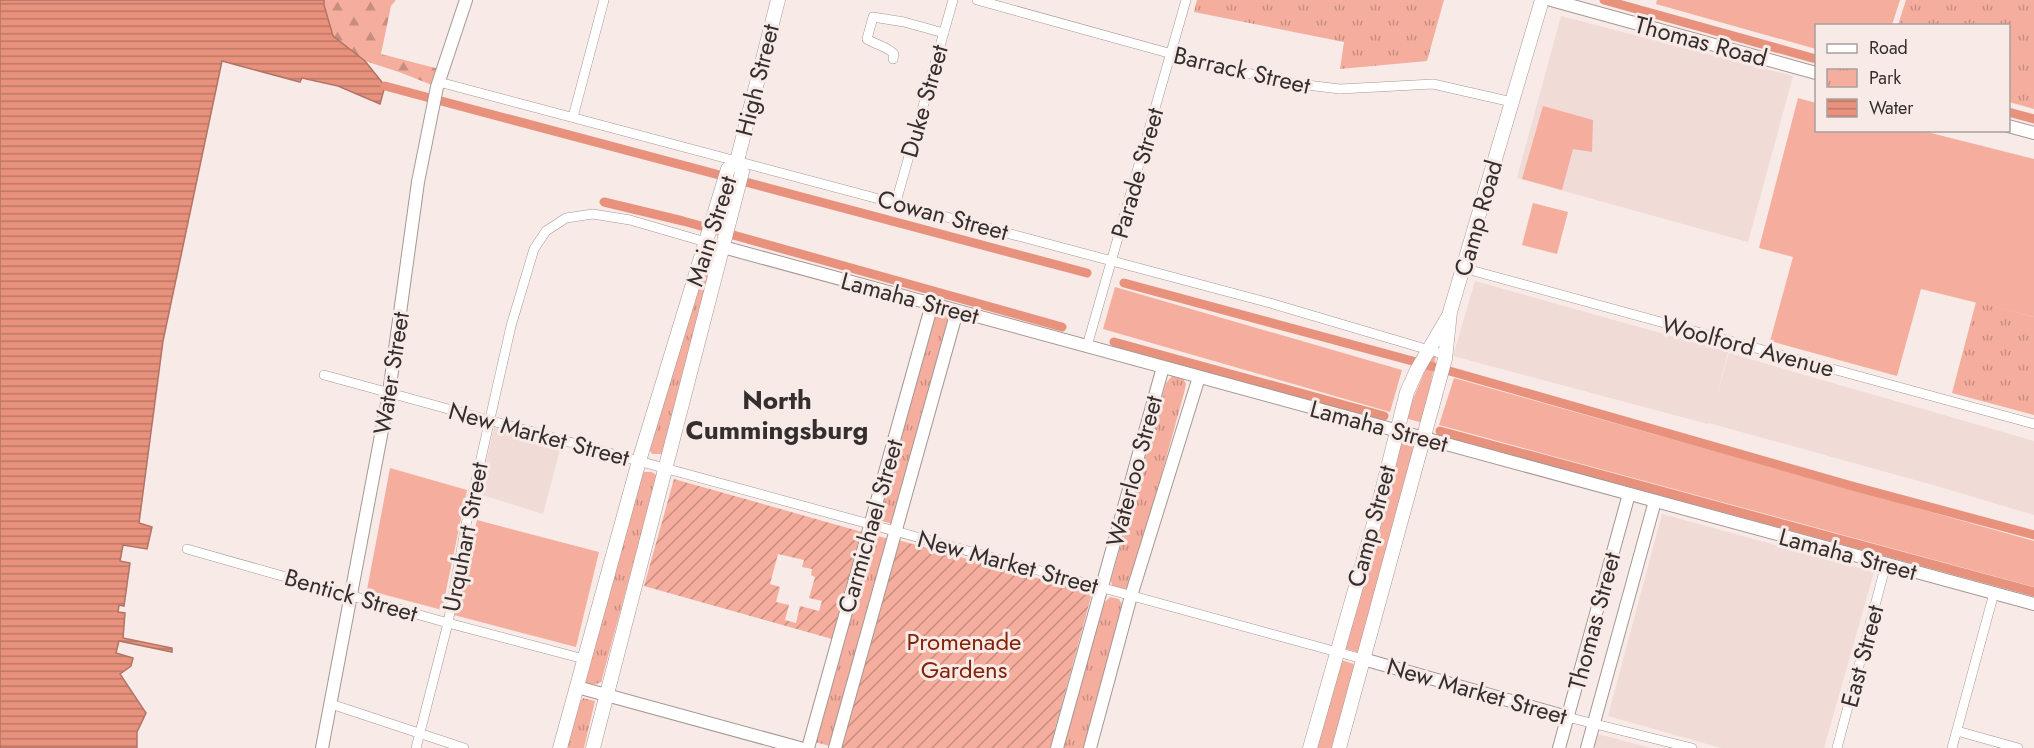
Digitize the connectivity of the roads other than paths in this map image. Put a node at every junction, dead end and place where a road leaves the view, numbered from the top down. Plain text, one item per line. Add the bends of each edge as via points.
1 (466, 0) edge
2 (604, 0) edge
3 (778, 0) edge
4 (953, 0) edge
5 (977, 0) edge
6 (1186, 0) edge
7 (1542, 0) edge
8 (1551, 0) edge
9 (944, 33) junction
10 (1171, 53) junction
11 (893, 59) dead end
12 (1815, 73) edge
13 (438, 84) junction
14 (1512, 102) junction
15 (573, 117) junction
16 (2010, 127) edge
17 (2034, 133) edge
18 (736, 167) junction
19 (896, 202) junction
20 (708, 237) junction
21 (724, 241) junction
22 (1112, 261) junction
23 (1463, 268) junction
24 (932, 304) junction
25 (957, 311) junction
26 (1450, 312) junction
27 (1087, 346) junction
28 (1426, 353) junction
29 (1446, 357) junction
30 (1163, 367) junction
31 (324, 375) dead end
32 (1199, 377) junction
33 (389, 393) junction
34 (489, 420) junction
35 (1399, 424) junction
36 (2034, 424) edge
37 (1426, 430) junction
38 (639, 461) junction
39 (666, 468) junction
40 (1629, 494) junction
41 (1654, 501) junction
42 (871, 524) junction
43 (896, 531) junction
44 (188, 549) dead end
45 (1886, 564) junction
46 (1102, 588) junction
47 (1994, 593) junction
48 (351, 594) junction
49 (1131, 596) junction
50 (2034, 604) edge
51 (448, 623) junction
52 (1337, 652) junction
53 (584, 659) junction
54 (1363, 659) junction
55 (577, 687) junction
56 (608, 696) junction
57 (331, 704) junction
58 (1567, 717) junction
59 (1594, 724) junction
60 (1957, 731) junction
61 (420, 734) junction
62 (322, 748) edge
63 (416, 748) edge
64 (464, 748) edge
65 (560, 748) edge
66 (593, 748) edge
67 (800, 748) edge
68 (808, 748) edge
69 (835, 748) edge
70 (1058, 748) edge
71 (1090, 748) edge
72 (1310, 748) edge
73 (1339, 748) edge
74 (1559, 748) edge
75 (1587, 748) edge
76 (1692, 748) edge
77 (1837, 748) edge
78 (1952, 748) edge
79 (2018, 748) edge

1 - 13 street, Water Street
2 - 15 street
3 - 18 main road, High Street
4 - 9 street, Duke Street
5 - 10 street, Barrack Street
6 - 10 street, Parade Street
7 - 14 main road, Camp Road
8 - 12 street, Thomas Road
9 - 11 street via 873,17 867,39 890,49
9 - 19 street, Duke Street
10 - 14 street, Barrack Street via 1317,88 1433,84
10 - 22 street, Parade Street
13 - 15 street, Cowan Street
13 - 33 street, Water Street via 418,182
14 - 23 main road, Camp Road
15 - 18 street, Cowan Street
16 - 17 street
18 - 19 street, Cowan Street
18 - 20 main road, Main Street
18 - 21 main road, Main Street
19 - 22 street, Cowan Street
20 - 21 street, Urquhart Street
20 - 34 street, Urquhart Street via 593,214 566,218 546,231 534,249 524,278
20 - 38 main road, Main Street
21 - 24 street, Lamaha Street
21 - 39 main road, Main Street
22 - 27 street, Parade Street
22 - 28 street, Cowan Street via 1270,303
23 - 26 main road, Camp Road
23 - 36 street, Woolford Avenue
24 - 25 street, Lamaha Street
24 - 42 street, Carmichael Street
25 - 27 street, Lamaha Street
25 - 43 street, Carmichael Street
26 - 28 main road, Camp Street
26 - 29 main road, Camp Road
27 - 30 street, Lamaha Street
28 - 29 street, Cowan Street
28 - 35 main road, Camp Street via 1407,392
29 - 37 main road, Camp Road
30 - 32 street, Lamaha Street
30 - 46 street, Waterloo Street
31 - 33 street, New Market Street
32 - 35 street, Lamaha Street
32 - 49 street, Waterloo Street
33 - 34 street, New Market Street
33 - 48 street, Water Street
34 - 38 street, New Market Street
34 - 51 street, Urquhart Street
35 - 37 street, Lamaha Street
35 - 52 main road, Camp Street
37 - 40 street, Lamaha Street
37 - 54 main road, Camp Street
38 - 39 street, New Market Street
38 - 53 main road, Main Street
39 - 42 street, New Market Street
39 - 56 main road, Main Street
40 - 41 street, Lamaha Street
40 - 58 street, Thomas Street
41 - 45 street, Lamaha Street
41 - 59 street, Thomas Street
42 - 43 street, New Market Street
42 - 68 street, Carmichael Street
43 - 46 street, New Market Street
43 - 69 street, Carmichael Street
44 - 48 street, Bentick Street
45 - 47 street, Lamaha Street
45 - 77 street, East Street
46 - 49 street, New Market Street
46 - 70 street, Waterloo Street
47 - 50 street, Lamaha Street
47 - 60 street
48 - 51 street, Bentick Street
48 - 57 street, Water Street
49 - 52 street, New Market Street
49 - 71 street, Waterloo Street
51 - 53 street, Bentick Street
51 - 61 street, Urquhart Street
52 - 54 street, New Market Street
52 - 72 main road, Camp Street
53 - 55 main road, Main Street
54 - 58 street, New Market Street
54 - 73 main road, Camp Street
55 - 56 street
55 - 65 main road, Main Street
56 - 66 main road, Main Street
56 - 67 street
57 - 61 street
57 - 62 street, Water Street
58 - 59 street, New Market Street
58 - 74 street, Thomas Street
59 - 75 street, Thomas Street
59 - 76 street, New Market Street
60 - 78 street
60 - 79 street
61 - 63 street, Urquhart Street
61 - 64 street

